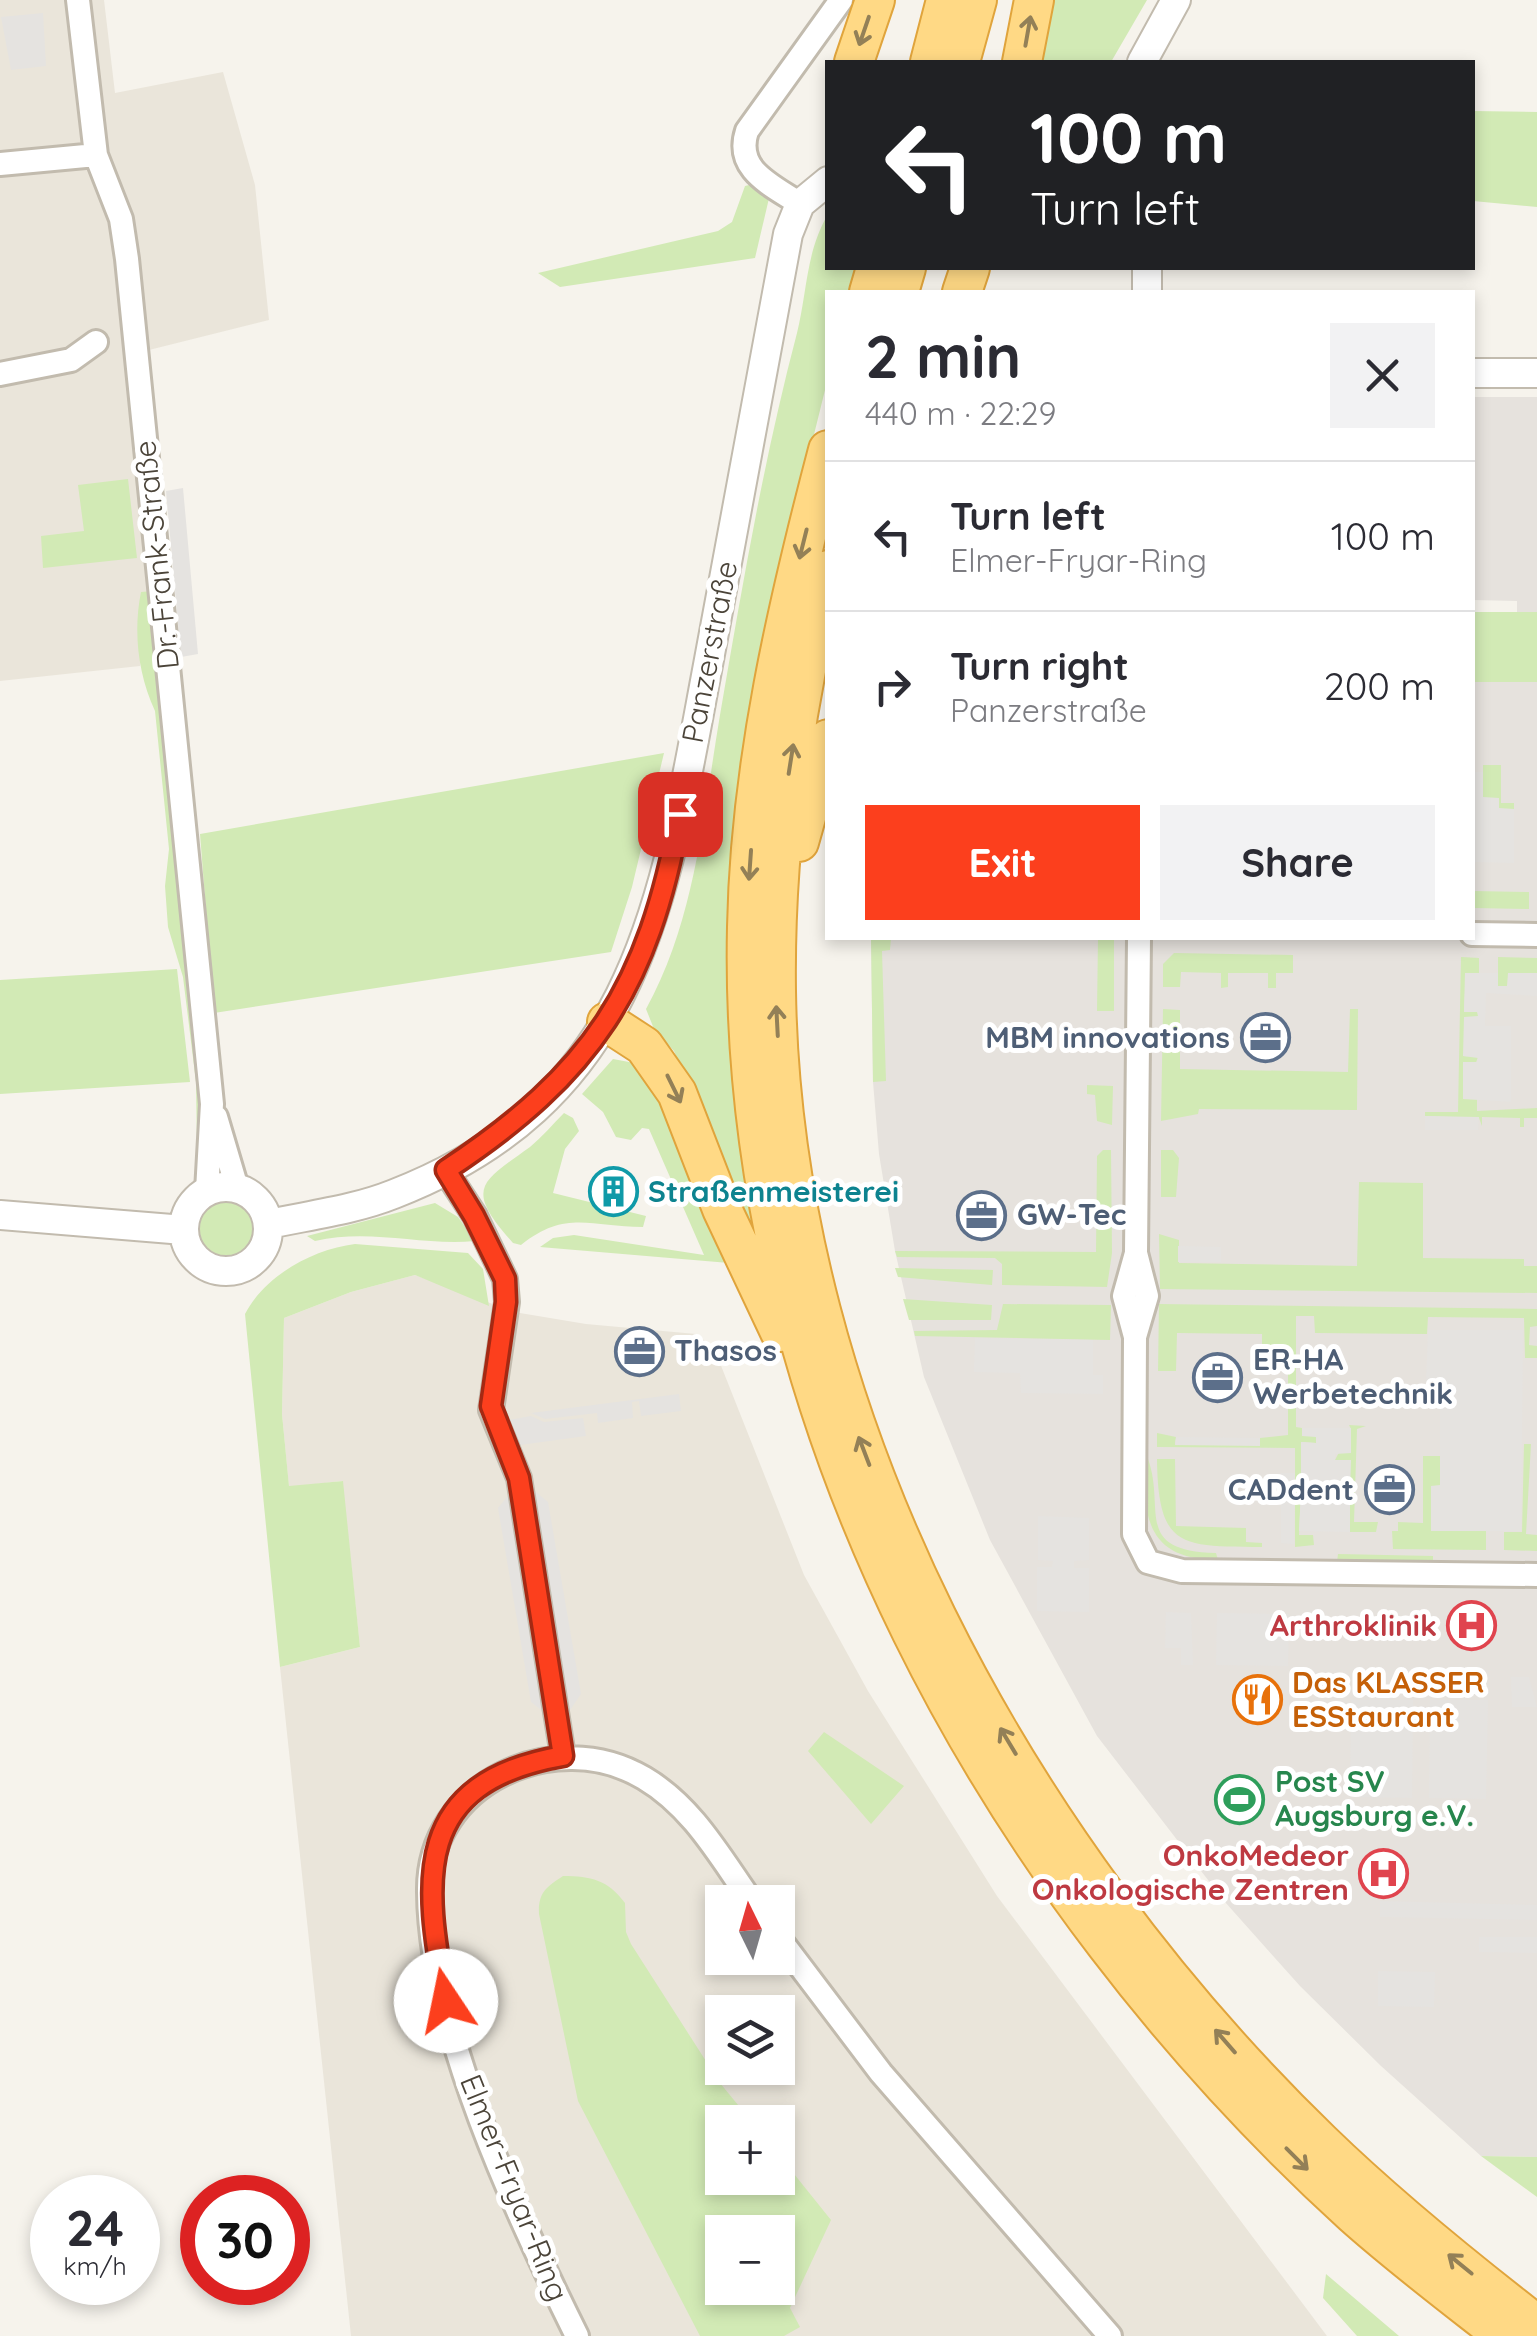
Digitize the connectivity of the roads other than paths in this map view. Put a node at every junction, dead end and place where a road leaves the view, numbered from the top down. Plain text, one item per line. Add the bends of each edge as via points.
1 (841, 0) edge
2 (875, 0) edge
3 (946, 0) edge
4 (977, 0) edge
5 (1034, 0) edge
6 (1176, 0) edge
7 (76, 3) edge
8 (855, 60) edge
9 (931, 60) edge
10 (961, 60) edge
11 (1022, 60) edge
12 (1143, 60) edge
13 (96, 155) junction
14 (0, 164) edge
15 (825, 183) edge
16 (800, 204) junction
17 (96, 342) dead end
18 (1475, 372) edge
19 (1537, 373) edge
20 (0, 374) edge
21 (825, 462) edge
22 (825, 585) edge
23 (825, 750) edge
24 (776, 926) junction
25 (1475, 934) edge
26 (1537, 935) edge
27 (1139, 940) edge
28 (607, 1022) junction
29 (212, 1104) junction
30 (446, 1170) junction
31 (237, 1188) junction
32 (207, 1191) junction
33 (0, 1215) edge
34 (269, 1224) junction
35 (184, 1230) junction
36 (782, 1278) junction
37 (1537, 1575) edge
38 (563, 1756) junction
39 (740, 1885) edge
40 (795, 1959) edge
41 (1537, 2324) edge
42 (577, 2336) edge
43 (1110, 2336) edge
44 (1504, 2336) edge

1 - 16 street via 743,144 746,163 758,176
2 -> 8 highway
3 - 9 highway
4 - 10 highway
11 -> 5 highway
6 - 12 street
7 - 13 street, Dr.-Frank-Straße
13 - 14 street
13 - 29 street, Dr.-Frank-Straße via 127,259
15 - 16 street
16 - 28 street, Panzerstraße via 785,249 673,852 637,966
17 - 20 street via 71,360
18 - 19 street
21 -> 36 highway via 777,662 749,873 750,1054
24 -> 22 highway via 788,773
23 - 24 highway
36 -> 24 highway
25 - 26 street
27 - 37 street via 1136,1252 1147,1308 1135,1337 1134,1534 1148,1562 1182,1572
28 - 30 street, Panzerstraße via 544,1098
28 -> 36 highway via 661,1064
29 - 31 street, Dr.-Frank-Straße
29 - 32 street, Dr.-Frank-Straße
30 - 34 street, Panzerstraße via 350,1209
30 - 38 street via 505,1279 491,1406 519,1478
31 - 32 street
31 - 34 street via 259,1202
32 - 35 street via 190,1208
33 - 35 street
34 - 35 street via 263,1252 229,1272 193,1256
41 -> 36 highway via 1317,2139 1214,2028 1086,1865 963,1664
36 -> 44 highway via 810,1381 874,1552 936,1679 1004,1794 1170,2022 1259,2121 1352,2213
38 - 39 street, Elmer-Fryar-Ring via 610,1763 680,1804
38 - 42 street, Elmer-Fryar-Ring via 496,1776 462,1804 441,1837 428,1887 446,2001 469,2082
40 - 43 street via 881,2073

